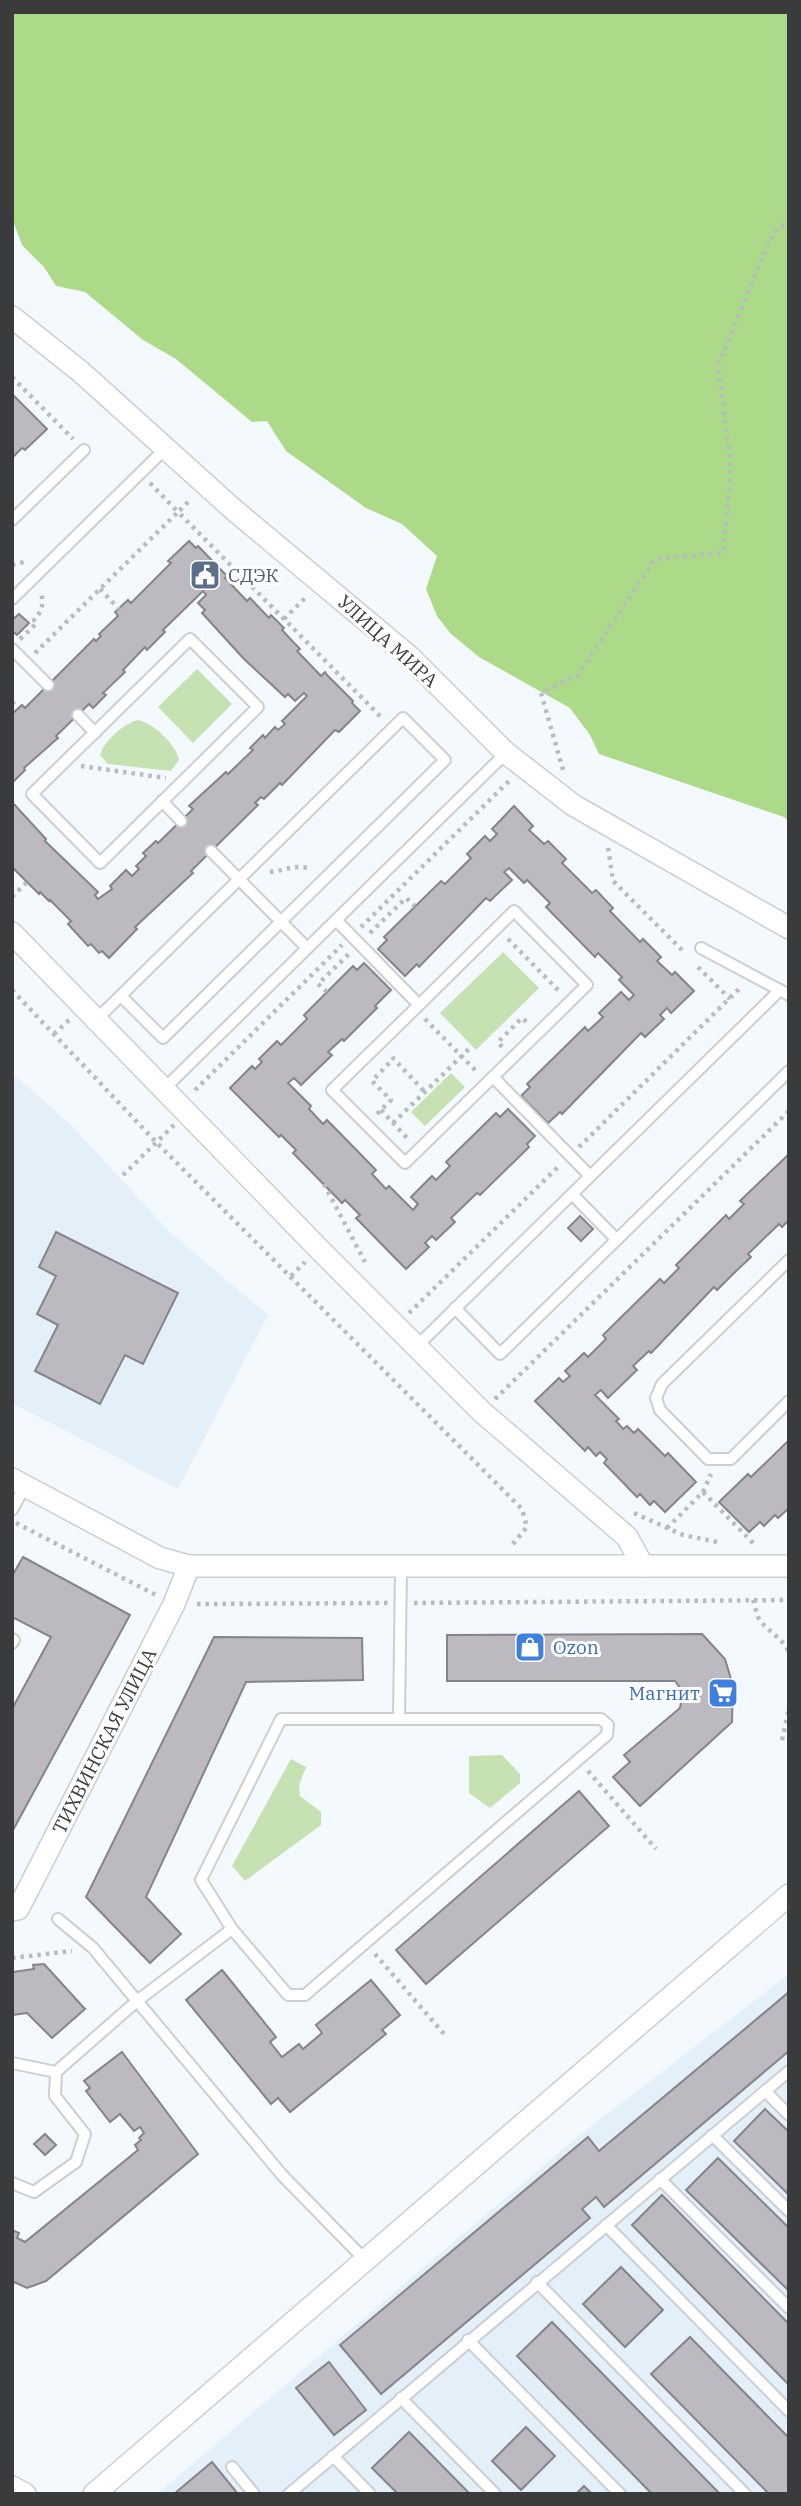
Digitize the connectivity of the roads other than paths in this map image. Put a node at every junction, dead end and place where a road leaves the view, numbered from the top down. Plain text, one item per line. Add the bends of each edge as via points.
1 (12, 317) edge
2 (167, 447) junction
3 (84, 450) road end
4 (12, 520) edge
5 (12, 599) edge
6 (12, 648) edge
7 (48, 685) dead end
8 (78, 715) dead end
9 (95, 733) junction
10 (506, 752) junction
11 (162, 801) junction
12 (181, 821) dead end
13 (211, 851) dead end
14 (239, 879) junction
15 (336, 920) junction
16 (281, 921) junction
17 (789, 928) edge
18 (12, 933) edge
19 (307, 948) junction
20 (701, 948) dead end
21 (784, 992) edge
22 (121, 996) junction
23 (417, 1007) junction
24 (97, 1019) junction
25 (789, 1071) edge
26 (490, 1080) junction
27 (164, 1089) junction
28 (590, 1176) junction
29 (572, 1194) junction
30 (617, 1240) junction
31 (789, 1260) edge
32 (455, 1308) junction
33 (416, 1347) junction
34 (789, 1401) edge
35 (19, 1483) edge
36 (12, 1510) edge
37 (190, 1566) junction
38 (643, 1566) junction
39 (789, 1566) edge
40 (401, 1567) junction
41 (399, 1718) junction
42 (789, 1895) edge
43 (12, 1910) edge
44 (58, 1919) dead end
45 (232, 1929) junction
46 (137, 2001) junction
47 (12, 2063) edge
48 (789, 2071) edge
49 (56, 2072) junction
50 (765, 2091) junction
51 (789, 2115) edge
52 (712, 2135) junction
53 (660, 2179) junction
54 (12, 2183) edge
55 (789, 2211) edge
56 (606, 2225) junction
57 (365, 2260) junction
58 (537, 2282) junction
59 (789, 2308) edge
60 (468, 2340) junction
61 (401, 2398) junction
62 (789, 2411) edge
63 (333, 2456) junction
64 (232, 2467) dead end
65 (12, 2487) edge
66 (24, 2494) edge
67 (94, 2494) edge
68 (254, 2494) edge
69 (289, 2494) edge
70 (370, 2494) edge
71 (495, 2494) edge
72 (620, 2494) edge
73 (745, 2494) edge

1 - 2 street, УЛИЦА МИРА
2 - 5 lane
2 - 10 street, УЛИЦА МИРА via 234,510 410,657
3 - 4 lane
6 - 7 lane
8 - 9 lane
9 - 11 lane via 32,794 100,863
9 - 11 lane via 190,639 258,707
10 - 15 lane
10 - 17 street, УЛИЦА МИРА via 573,805
11 - 12 lane
13 - 14 lane
14 - 16 lane
14 - 16 lane via 403,718 445,760
14 - 22 lane
15 - 19 lane
15 - 23 lane
16 - 19 lane
16 - 22 lane via 163,1038
18 - 24 street
19 - 27 lane
20 - 21 lane
21 - 28 lane
22 - 24 lane
23 - 26 lane via 332,1090 405,1163
23 - 26 lane via 514,911 587,985
24 - 27 street
25 - 30 lane
26 - 28 lane
27 - 33 street
28 - 29 lane
29 - 30 lane
29 - 32 lane
30 - 32 lane via 500,1354
31 - 34 lane via 662,1384 656,1398 660,1410 689,1440 708,1459 717,1460 731,1459
32 - 33 lane
33 - 38 street via 489,1406 627,1537
35 - 36 lane
35 - 37 street via 160,1558
37 - 40 street
37 - 43 street, ТИХВИНСКАЯ УЛИЦА via 183,1588 30,1886 18,1909
38 - 39 street
38 - 40 street
40 - 41 lane
41 - 45 lane via 281,1718 201,1880
41 - 45 lane via 601,1718 608,1725 607,1735 305,1994 288,1995
42 - 57 street
44 - 46 lane via 93,1948
45 - 46 lane
46 - 49 lane
46 - 57 lane via 282,2175
47 - 49 lane
48 - 50 lane
49 - 54 lane via 55,2096 85,2134 76,2162 34,2192
50 - 51 lane
50 - 52 lane
52 - 53 lane
52 - 55 lane
53 - 56 lane
53 - 59 lane
56 - 58 lane
56 - 62 lane
57 - 67 street
58 - 60 lane
58 - 73 lane
60 - 61 lane
60 - 72 lane
61 - 63 lane
61 - 71 lane
63 - 69 lane
63 - 70 lane
64 - 68 lane
65 - 66 street

